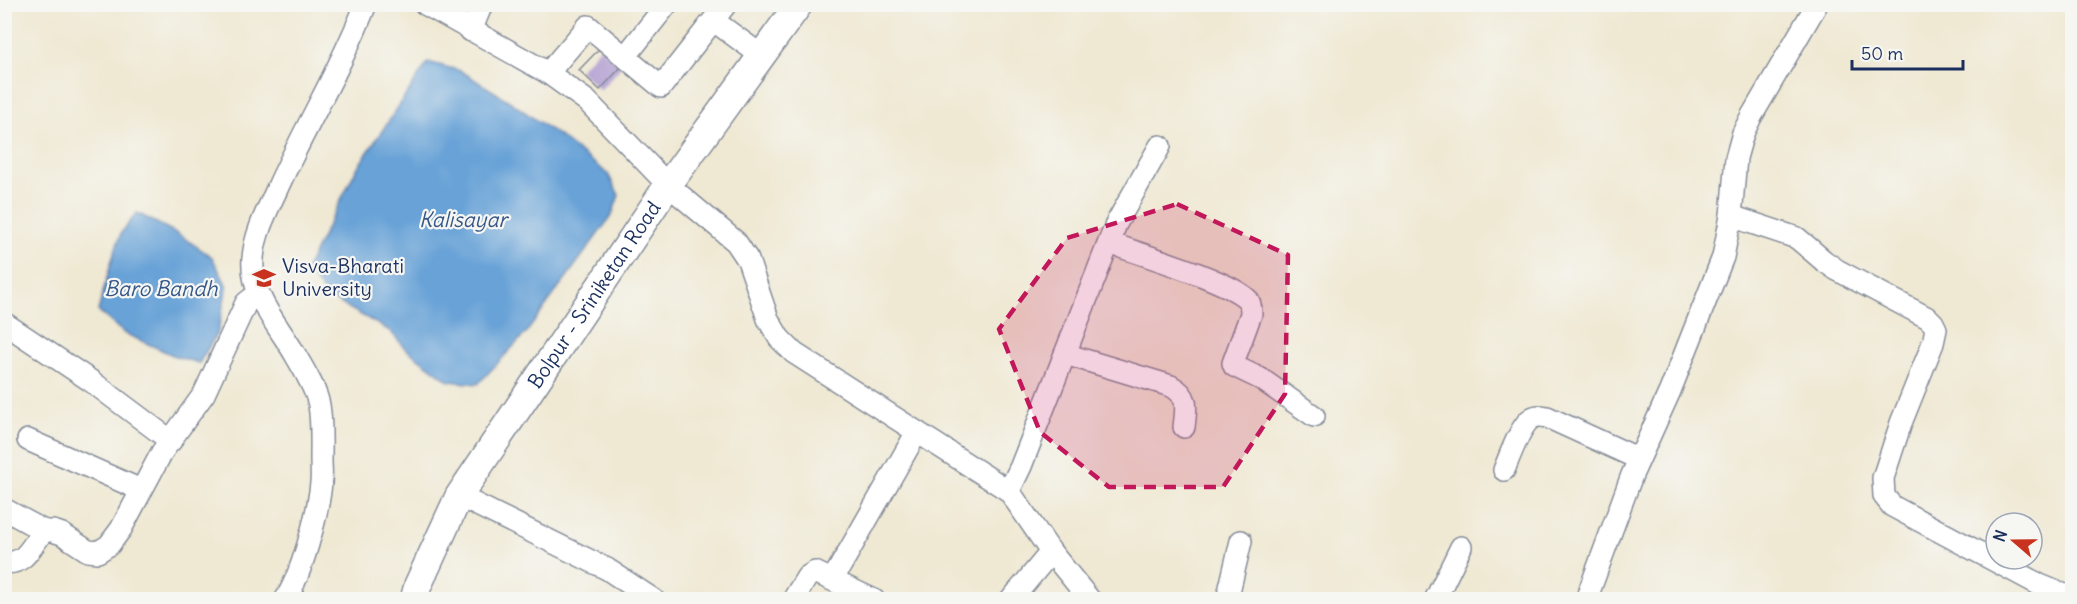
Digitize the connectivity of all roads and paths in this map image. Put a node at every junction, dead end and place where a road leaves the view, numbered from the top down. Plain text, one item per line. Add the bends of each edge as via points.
1 (366, 4) edge
2 (425, 4) edge
3 (482, 4) edge
4 (666, 4) edge
5 (799, 4) edge
6 (1817, 4) edge
7 (720, 13) edge
8 (471, 31) junction
9 (762, 56) junction
10 (625, 57) junction
11 (548, 73) junction
12 (1160, 146) dead end
13 (668, 185) junction
14 (1731, 216) junction
15 (1109, 243) junction
16 (259, 296) junction
17 (4, 322) edge
18 (1065, 354) junction
19 (1314, 416) dead end
20 (1184, 427) dead end
21 (917, 432) junction
22 (28, 440) dead end
23 (171, 441) junction
24 (1639, 459) junction
25 (1504, 470) dead end
26 (141, 490) junction
27 (1009, 491) junction
28 (459, 496) junction
29 (4, 509) edge
30 (44, 531) junction
31 (1241, 541) dead end
32 (1461, 547) dead end
33 (1051, 552) junction
34 (4, 562) edge
35 (833, 579) junction
36 (2073, 598) edge
37 (285, 600) edge
38 (414, 600) edge
39 (654, 600) edge
40 (793, 600) edge
41 (874, 600) edge
42 (1011, 600) edge
43 (1090, 600) edge
44 (1227, 600) edge
45 (1435, 600) edge
46 (1586, 600) edge

1 - 16 street via 256,238 253,260
2 - 8 street
3 - 8 street
4 - 10 street
5 - 9 main road, Bolpur - Sriniketan Road
6 - 14 street via 1743,133 1734,174
7 - 9 street
7 - 10 street via 661,87
8 - 11 street
9 - 13 main road, Bolpur - Sriniketan Road
10 - 11 street via 588,26
11 - 13 street via 587,100
12 - 15 street
13 - 21 street via 736,242 748,260 768,319 794,353
13 - 28 main road, Bolpur - Sriniketan Road
14 - 24 street via 1716,278
14 - 36 street via 1797,238 1836,270 1933,323 1934,343 1901,423 1884,478 1886,501 2040,585
15 - 18 street
15 - 19 street via 1215,282 1248,300 1251,314 1234,366 1261,379
16 - 23 street via 246,303 204,394
16 - 37 street via 307,377 318,403 321,427 322,482 304,556
17 - 23 street
18 - 20 street via 1180,390 1186,405
18 - 27 street
21 - 27 street
21 - 35 street
22 - 26 street
23 - 26 street
24 - 25 street via 1540,416 1524,426
24 - 46 street
26 - 30 street via 121,529 98,552 88,551 62,534
27 - 33 street
28 - 38 main road, Bolpur - Sriniketan Road
28 - 39 street via 607,569
29 - 30 street
30 - 34 street via 19,561
31 - 44 street
32 - 45 street
33 - 42 street
33 - 43 street
35 - 40 street via 819,572 809,574
35 - 41 street

